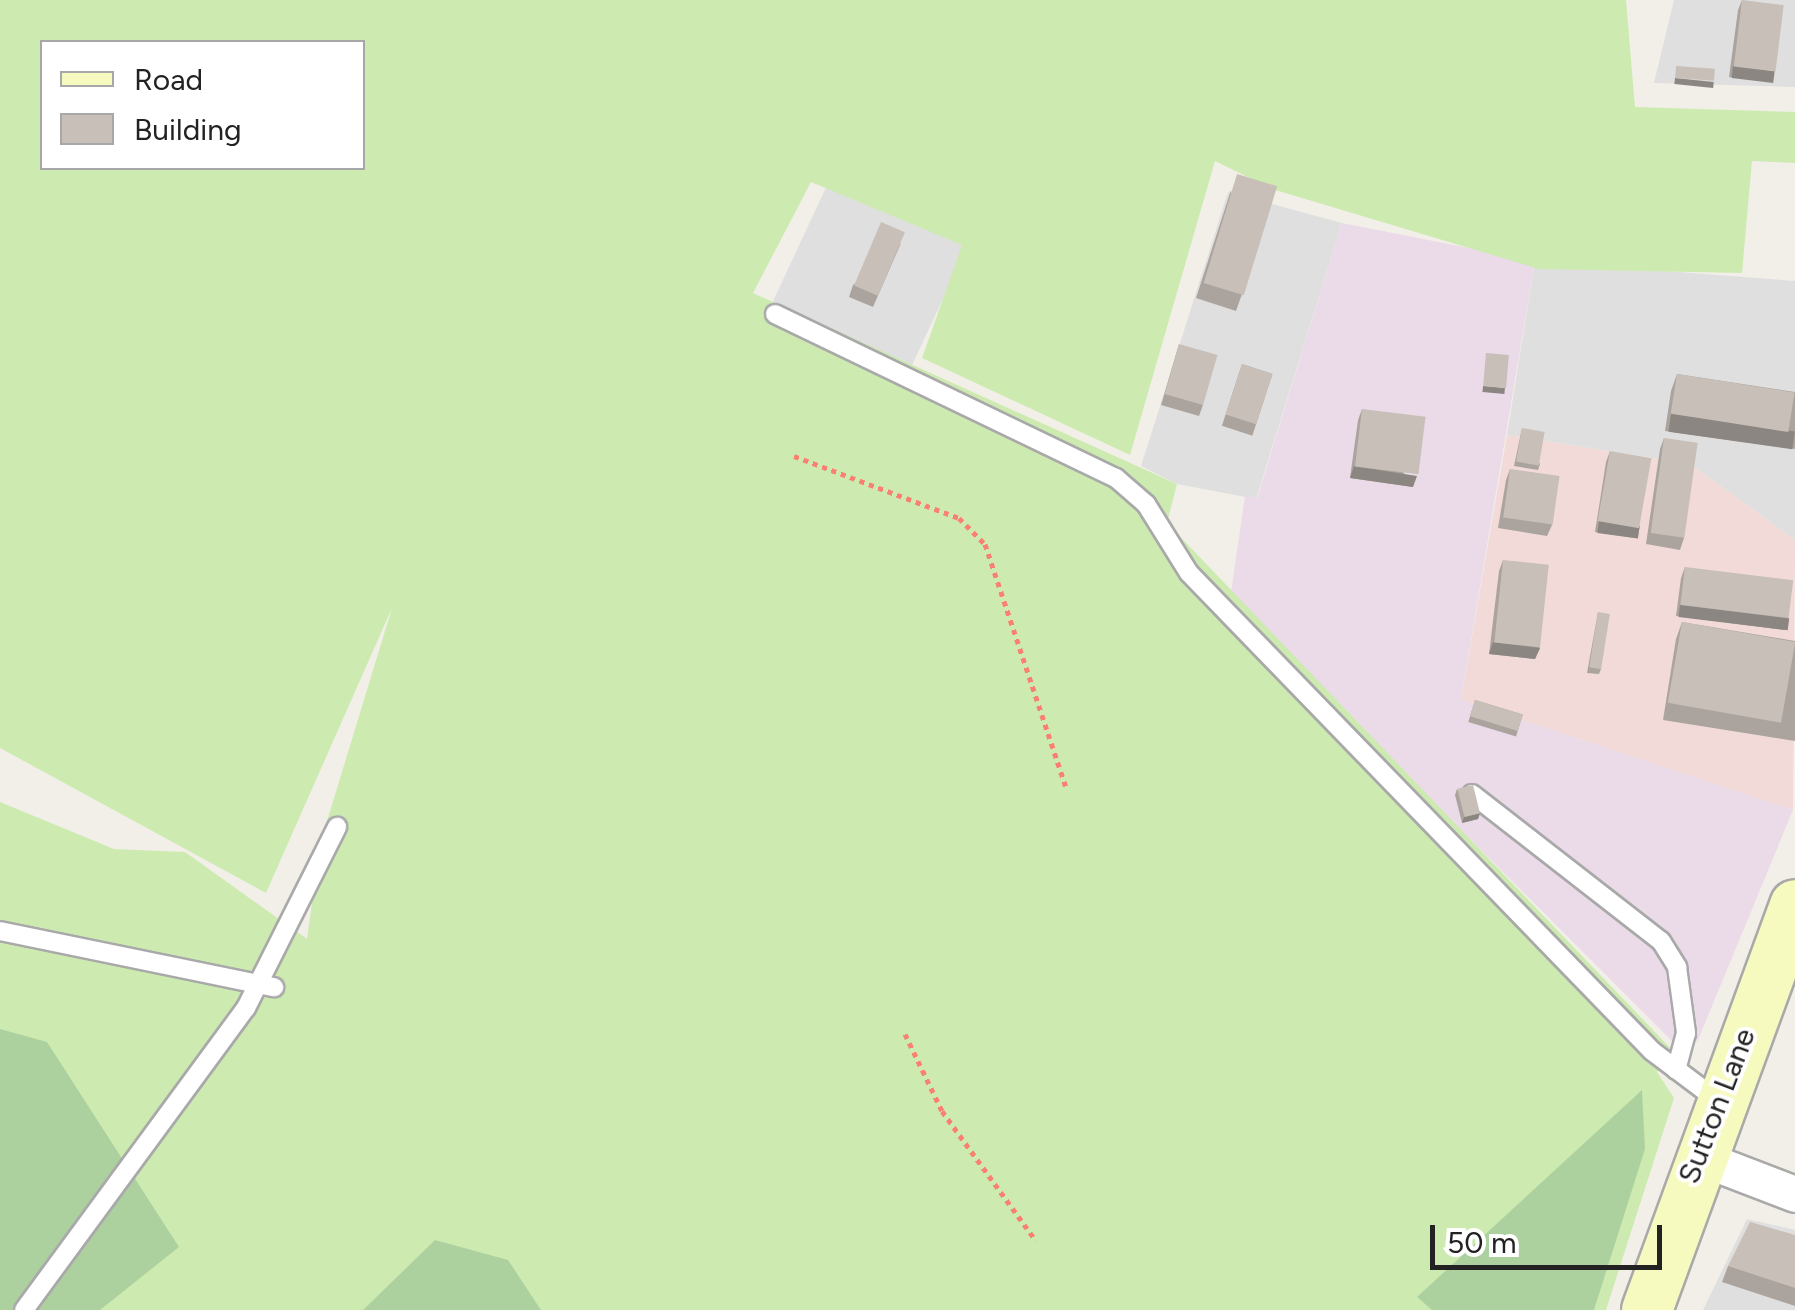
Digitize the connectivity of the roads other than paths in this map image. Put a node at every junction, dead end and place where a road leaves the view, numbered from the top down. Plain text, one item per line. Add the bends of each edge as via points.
1 (775, 314) dead end
2 (1472, 794) edge
3 (337, 827) dead end
4 (1795, 905) edge
5 (0, 931) edge
6 (266, 986) junction
7 (1676, 1070) junction
8 (1718, 1100) junction
9 (1696, 1156) junction
10 (1795, 1194) edge
11 (24, 1310) edge
12 (1647, 1310) edge

1 - 7 lane via 1116,478 1158,519 1189,573
2 - 7 lane via 1661,941 1677,967 1686,1033
3 - 6 lane
4 - 8 street, Sutton Lane
5 - 6 lane
6 - 11 lane
7 - 8 lane
8 - 9 street, Sutton Lane
9 - 10 street
9 - 12 street, Sutton Lane

